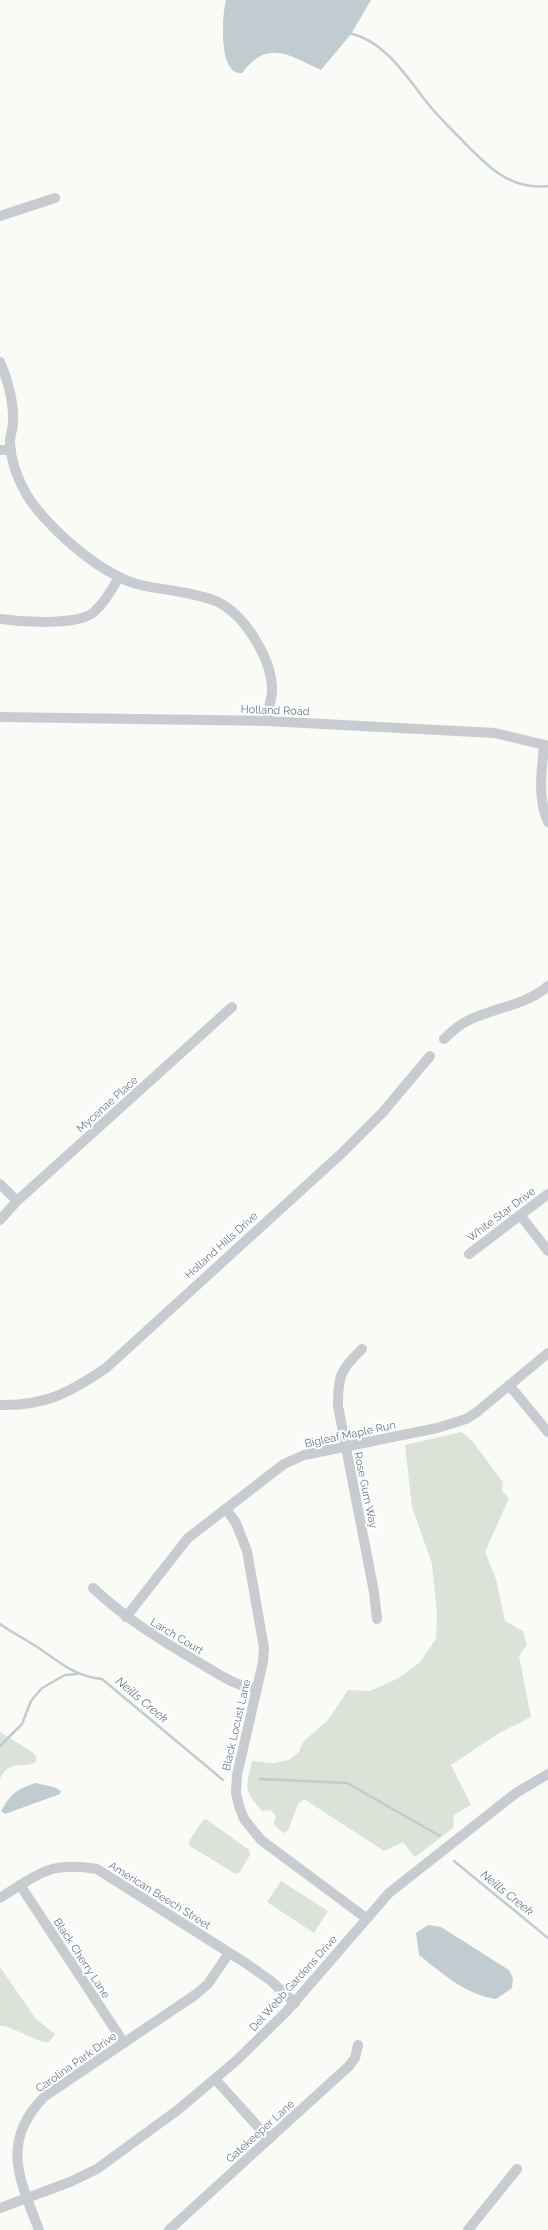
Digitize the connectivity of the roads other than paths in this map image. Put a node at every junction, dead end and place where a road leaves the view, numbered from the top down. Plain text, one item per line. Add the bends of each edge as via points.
1 (56, 198) dead end
2 (0, 216) edge
3 (0, 362) edge
4 (0, 450) edge
5 (11, 450) junction
6 (119, 577) junction
7 (0, 619) edge
8 (0, 717) edge
9 (266, 721) junction
10 (546, 745) edge
11 (548, 822) edge
12 (548, 986) edge
13 (232, 1007) dead end
14 (444, 1039) dead end
15 (430, 1056) dead end
16 (0, 1184) edge
17 (548, 1194) edge
18 (17, 1200) junction
19 (520, 1215) junction
20 (0, 1220) edge
21 (548, 1251) edge
22 (469, 1254) dead end
23 (362, 1349) dead end
24 (548, 1353) edge
25 (509, 1385) junction
26 (0, 1405) edge
27 (548, 1432) edge
28 (345, 1447) junction
29 (226, 1509) junction
30 (93, 1588) dead end
31 (126, 1617) junction
32 (377, 1619) dead end
33 (256, 1689) junction
34 (548, 1774) edge
35 (20, 1885) junction
36 (0, 1898) edge
37 (366, 1918) junction
38 (229, 1953) junction
39 (294, 2002) junction
40 (124, 2044) junction
41 (358, 2044) dead end
42 (215, 2079) junction
43 (270, 2139) junction
44 (517, 2169) dead end
45 (27, 2198) junction
46 (0, 2208) edge
47 (39, 2230) edge
48 (169, 2230) edge
49 (468, 2230) edge

1 - 2 street
3 - 5 street via 11,395
4 - 5 street
5 - 6 street via 17,475 35,507 62,535
6 - 7 street via 107,598 93,614 74,621
6 - 9 street via 148,587 186,593 218,602 240,620 260,648 269,670 272,692
8 - 9 street, Holland Road
9 - 10 street, Holland Road via 495,733
10 - 11 street via 541,790
12 - 14 street via 530,997 471,1019
13 - 18 street, Mycenae Place
15 - 26 street, Holland Hills Drive via 383,1112 342,1153 106,1368 71,1391 38,1403
16 - 18 street
17 - 19 street, White Star Drive
18 - 20 street, Mycenae Place
19 - 21 street
19 - 22 street, White Star Drive
23 - 28 street, Rose Gum Way via 343,1368 338,1387 338,1406
24 - 25 street, Bigleaf Maple Run
25 - 27 street
25 - 28 street, Bigleaf Maple Run via 477,1412 455,1423
28 - 29 street, Bigleaf Maple Run via 304,1455 284,1464
28 - 32 street, Rose Gum Way
29 - 31 street, Bigleaf Maple Run via 179,1548
29 - 33 street, Black Locust Lane via 242,1536 263,1633 263,1662
30 - 31 street, Larch Court
31 - 33 street, Larch Court via 232,1682
33 - 37 street, Black Locust Lane via 236,1775 236,1793 244,1819 261,1840
34 - 37 street, Del Webb Gardens Drive via 516,1793 404,1881 383,1898
35 - 36 street, American Beech Street
35 - 38 street, American Beech Street via 38,1872 59,1866 97,1869
35 - 40 street, Black Cherry Lane
37 - 39 street, Del Webb Gardens Drive
38 - 39 street, American Beech Street via 271,1981
38 - 40 street, Carolina Park Drive via 208,1984
39 - 42 street, Del Webb Gardens Drive via 255,2044
40 - 45 street, Carolina Park Drive via 45,2096 25,2119 16,2150 16,2170
41 - 43 street, Gatekeeper Lane via 355,2058 349,2066
42 - 43 street
42 - 45 street, Del Webb Gardens Drive via 106,2164 79,2178
43 - 48 street, Gatekeeper Lane
44 - 49 street
45 - 46 street, Del Webb Gardens Drive
45 - 47 street, Carolina Park Drive

